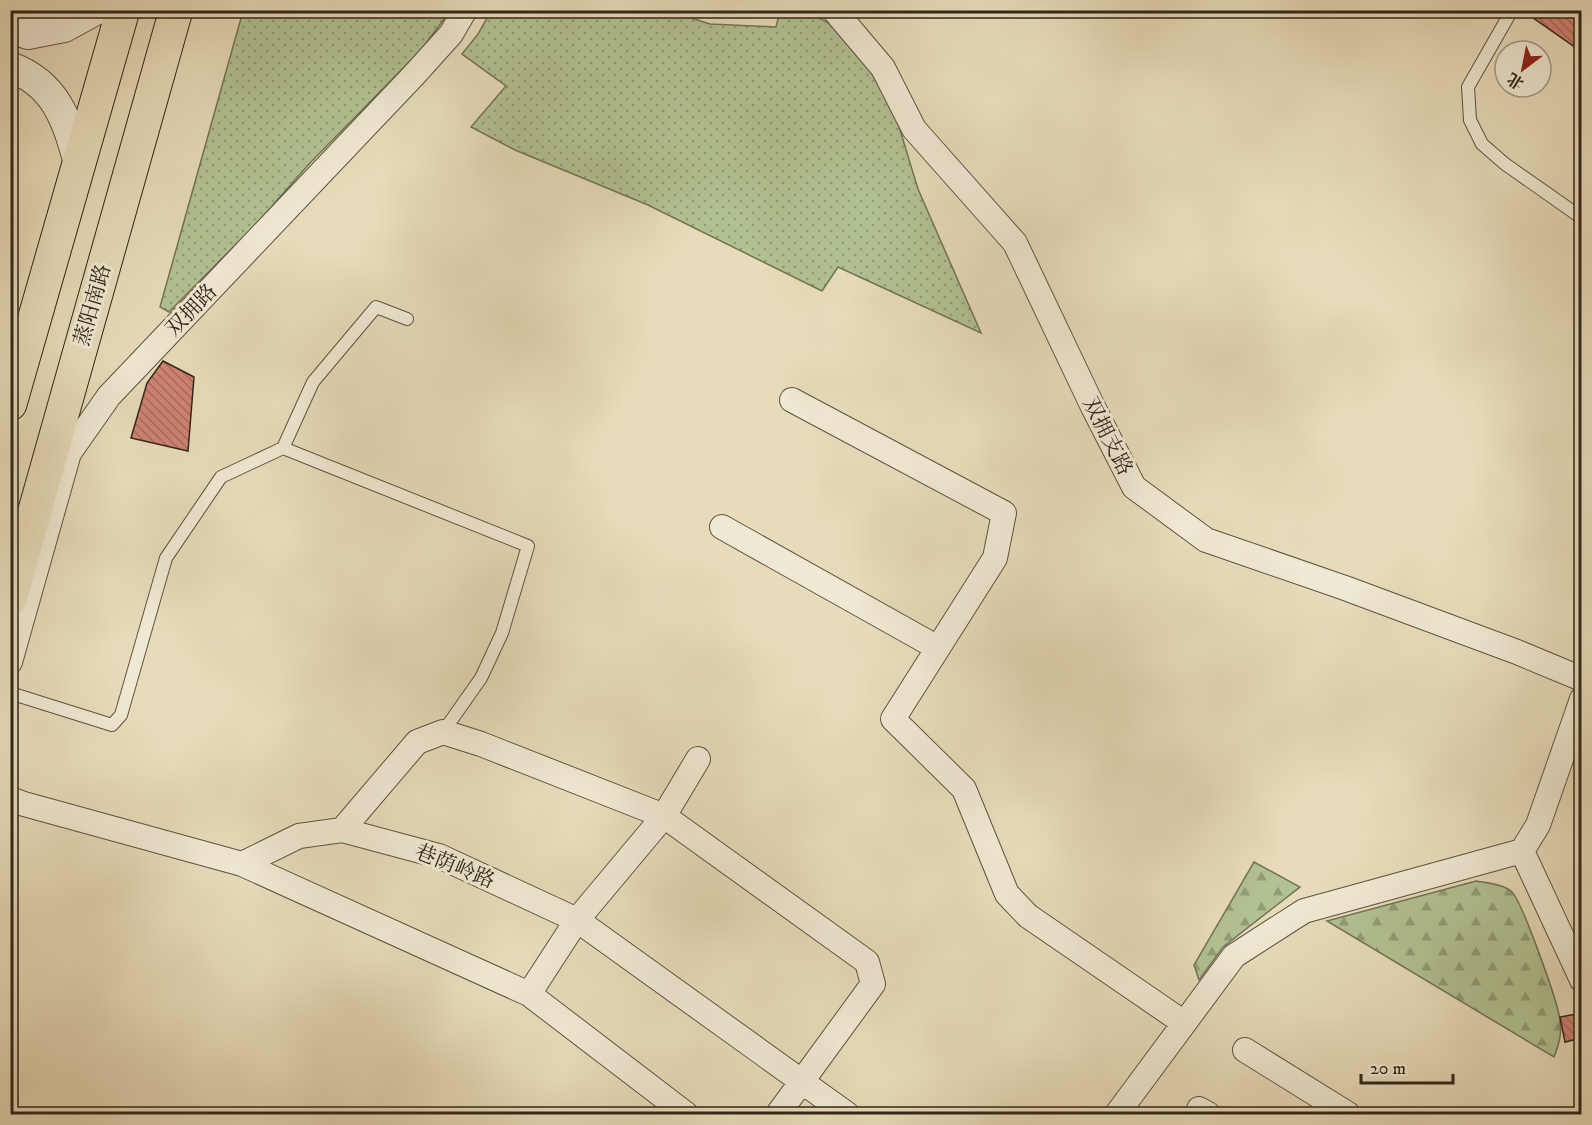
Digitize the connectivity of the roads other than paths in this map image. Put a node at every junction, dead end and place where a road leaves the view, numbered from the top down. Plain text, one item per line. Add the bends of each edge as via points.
1 (95, 10) edge
2 (123, 10) edge
3 (176, 10) edge
4 (465, 10) edge
5 (834, 10) edge
6 (1512, 10) edge
7 (10, 27) edge
8 (10, 68) edge
9 (80, 163) junction
10 (1581, 218) edge
11 (407, 319) dead end
12 (792, 400) dead end
13 (10, 404) edge
14 (283, 448) junction
15 (722, 527) dead end
16 (10, 599) edge
17 (938, 648) junction
18 (10, 662) edge
19 (1581, 679) edge
20 (10, 693) edge
21 (1581, 699) edge
22 (443, 732) junction
23 (698, 759) dead end
24 (10, 799) edge
25 (664, 816) junction
26 (342, 830) junction
27 (1522, 850) junction
28 (242, 864) junction
29 (577, 920) junction
30 (1581, 980) edge
31 (529, 994) junction
32 (1184, 1023) junction
33 (1245, 1050) dead end
34 (801, 1081) junction
35 (686, 1114) edge
36 (778, 1114) edge
37 (847, 1114) edge
38 (1117, 1114) edge
39 (1348, 1114) edge

1 - 7 street via 64,27 28,33
2 - 9 main road
3 - 16 main road, 蒸阳南路
4 - 18 street, 双拥路 via 451,34 414,75 109,396 69,453
5 - 19 street, 双拥支路 via 883,68 914,129 1015,243 1134,487 1206,540 1345,588
6 - 10 lane via 1468,87 1470,120 1482,144 1497,158
8 - 9 street via 47,90 67,120
9 - 13 main road
11 - 14 lane via 376,308 313,382
12 - 17 street via 1004,513 995,558
14 - 20 lane via 221,477 166,558 121,715 112,725
14 - 22 lane via 528,546 502,633 481,678
15 - 17 street
17 - 32 street via 893,719 963,789 1007,894 1028,916
21 - 27 street via 1538,825
22 - 25 street
22 - 26 street via 417,742
23 - 25 street
24 - 28 street
25 - 29 street
25 - 34 street via 867,962 873,984
26 - 28 street, 巷荫岭路 via 299,836
26 - 29 street, 巷荫岭路 via 439,856
27 - 30 street
27 - 32 street via 1304,911 1233,956
28 - 31 street
29 - 31 street
29 - 34 street, 巷荫岭路
31 - 35 street
32 - 38 street
33 - 39 street
34 - 36 street
34 - 37 street, 巷荫岭路

